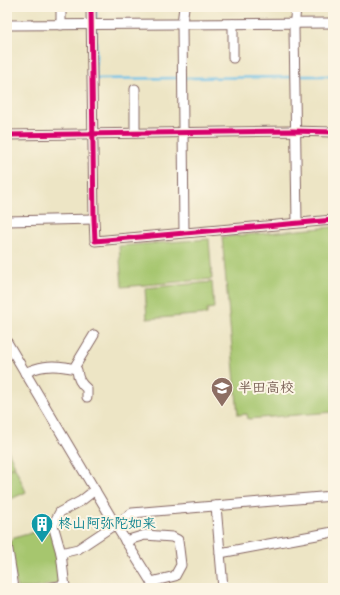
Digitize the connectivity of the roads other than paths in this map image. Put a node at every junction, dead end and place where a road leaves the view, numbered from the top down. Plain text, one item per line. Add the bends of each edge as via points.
1 (61, 7) edge
2 (91, 7) edge
3 (184, 7) edge
4 (296, 7) edge
5 (295, 23) junction
6 (333, 23) edge
7 (91, 24) junction
8 (182, 24) junction
9 (233, 24) junction
10 (7, 25) edge
11 (61, 25) junction
12 (233, 58) dead end
13 (135, 89) dead end
14 (182, 132) junction
15 (295, 132) junction
16 (333, 132) edge
17 (92, 133) junction
18 (135, 133) junction
19 (7, 135) edge
20 (94, 219) junction
21 (7, 220) edge
22 (333, 220) edge
23 (297, 222) junction
24 (184, 232) junction
25 (94, 335) dead end
26 (7, 342) edge
27 (74, 368) junction
28 (25, 373) junction
29 (86, 397) dead end
30 (95, 490) junction
31 (333, 496) edge
32 (216, 506) junction
33 (115, 524) junction
34 (333, 532) edge
35 (125, 541) junction
36 (7, 544) edge
37 (61, 552) junction
38 (220, 552) junction
39 (153, 585) edge
40 (65, 586) edge
41 (14, 588) edge
42 (48, 588) edge
43 (223, 588) edge

1 - 11 street
2 - 7 street
3 - 8 street
4 - 5 street
5 - 6 street
5 - 9 street
5 - 15 street
7 - 8 street
7 - 11 street
7 - 17 street
8 - 9 street
8 - 14 street
9 - 12 street
10 - 11 street
13 - 18 street
14 - 15 street
14 - 18 street
14 - 24 street
15 - 16 street
15 - 23 street
17 - 18 street
17 - 19 street
17 - 20 street
20 - 21 street
20 - 24 street via 95,241
22 - 23 street
23 - 24 street
25 - 27 street
26 - 28 street
27 - 28 street via 42,366
27 - 29 street via 86,389
28 - 30 street
30 - 33 street
30 - 37 street via 60,512 56,518 53,525
31 - 32 street
32 - 33 street via 132,513
32 - 38 street
33 - 35 street
33 - 37 street via 78,549
34 - 38 street
35 - 39 street
35 - 39 street via 145,535 172,537 178,540 181,564 175,576
36 - 41 street
37 - 40 street
38 - 43 street
40 - 42 street

